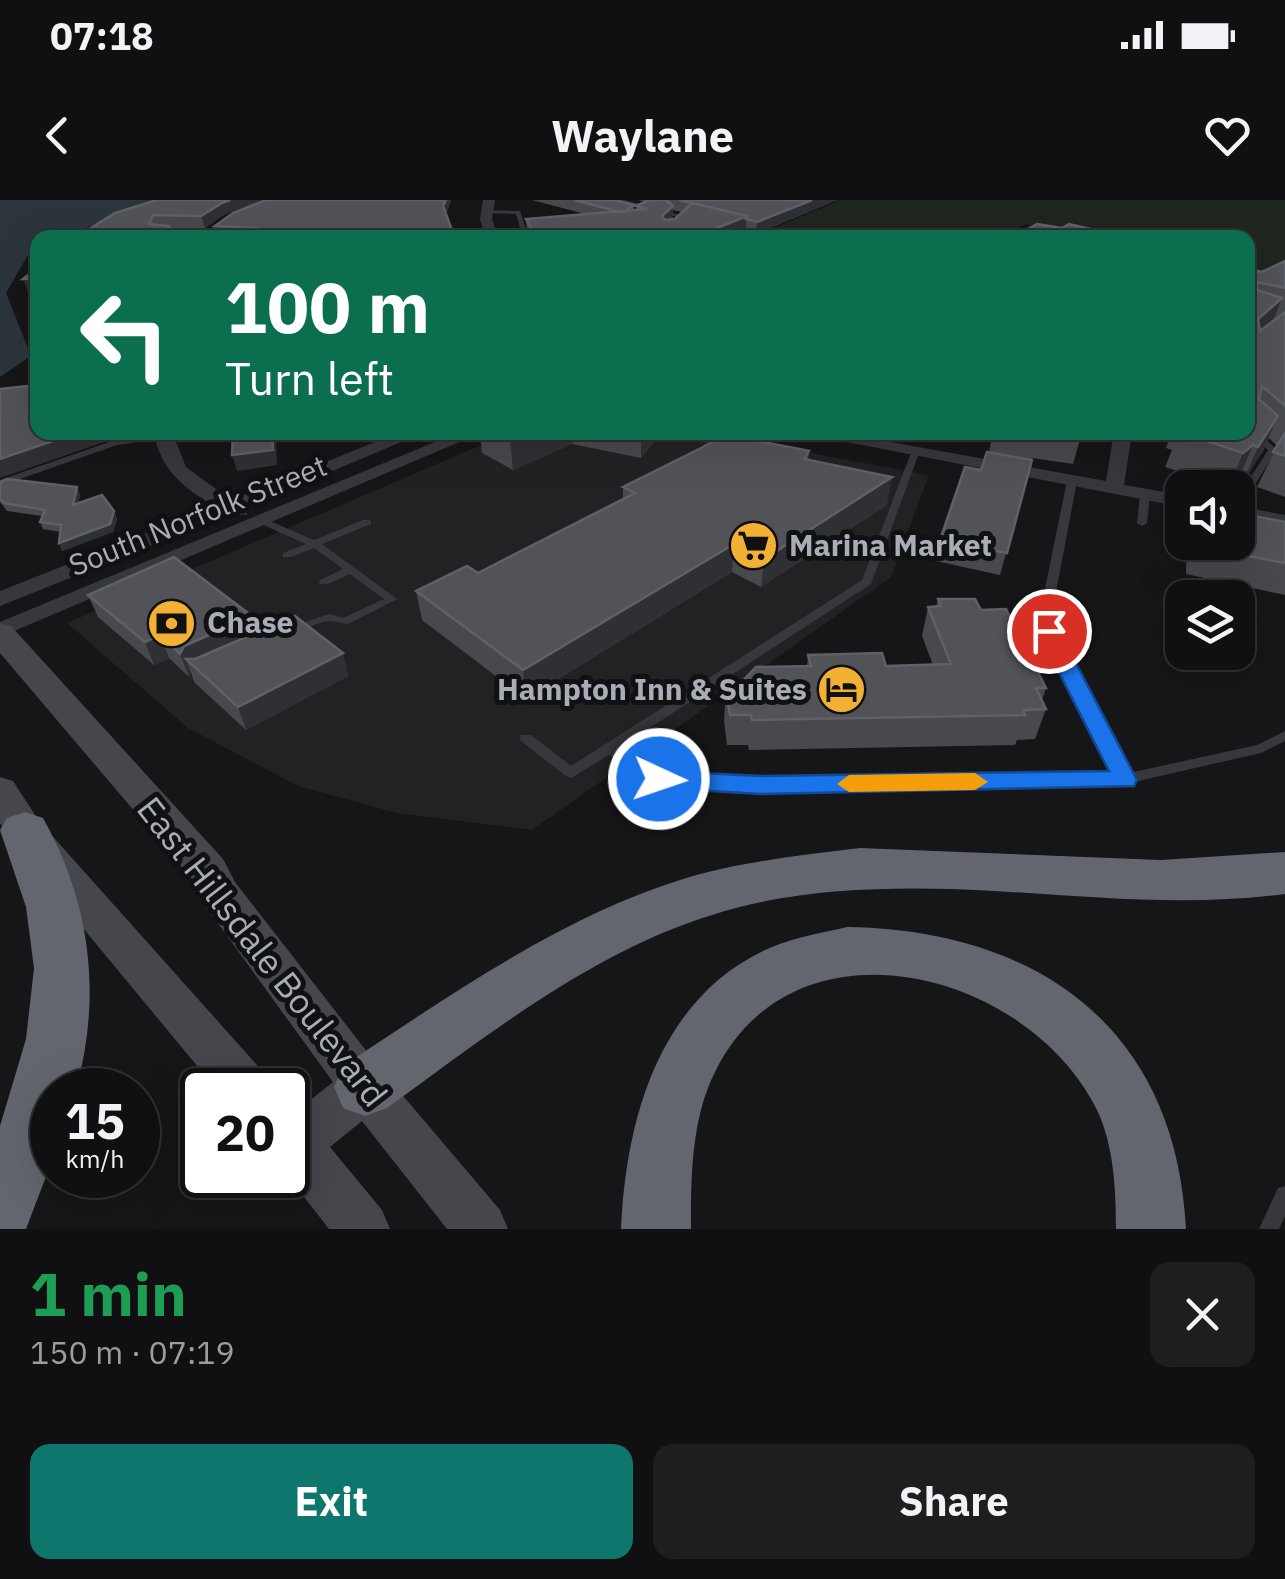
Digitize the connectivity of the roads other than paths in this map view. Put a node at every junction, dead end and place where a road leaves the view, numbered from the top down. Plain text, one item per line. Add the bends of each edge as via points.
1 (290, 200) edge
2 (475, 200) edge
3 (617, 200) edge
4 (605, 204) edge
5 (488, 206) edge
6 (693, 220) edge
7 (685, 225) edge
8 (214, 230) edge
9 (475, 230) edge
10 (523, 230) edge
11 (1255, 433) edge
12 (134, 440) edge
13 (164, 440) edge
14 (397, 440) edge
15 (456, 440) edge
16 (715, 440) edge
17 (853, 440) edge
18 (1122, 440) edge
19 (703, 450) edge
20 (1273, 450) junction
21 (916, 453) junction
22 (1285, 453) edge
23 (1255, 480) edge
24 (1072, 481) junction
25 (0, 483) edge
26 (1114, 488) junction
27 (1146, 494) junction
28 (1165, 498) edge
29 (228, 506) junction
30 (1255, 513) edge
31 (1285, 521) edge
32 (263, 522) junction
33 (367, 522) dead end
34 (1142, 523) dead end
35 (315, 544) junction
36 (287, 555) dead end
37 (351, 569) junction
38 (324, 582) dead end
39 (0, 599) edge
40 (1048, 608) dead end
41 (1049, 631) dead end
42 (0, 632) edge
43 (282, 635) edge
44 (1285, 735) edge
45 (526, 738) dead end
46 (608, 748) junction
47 (1125, 780) junction
48 (12, 811) edge
49 (1285, 873) edge
50 (229, 1068) edge
51 (365, 1088) junction
52 (310, 1126) edge
53 (310, 1163) edge
54 (1285, 1195) edge
55 (0, 1209) edge
56 (363, 1229) edge
57 (481, 1229) edge
58 (656, 1229) edge
59 (1151, 1229) edge
60 (1270, 1229) edge

1 - 8 street
2 - 9 street
3 - 6 lane
4 - 7 lane
5 - 10 lane via 518,212
11 - 20 lane
12 - 25 lane
13 - 29 street via 180,471
14 - 29 street, South Norfolk Street
15 - 32 street, South Norfolk Street
16 - 19 lane
17 - 21 street
18 - 26 street
20 - 22 lane
20 - 23 lane
21 - 24 street
21 - 46 lane via 867,582
24 - 26 street
24 - 40 lane
26 - 27 street
27 - 28 street
27 - 34 lane
29 - 32 street
29 - 39 street, South Norfolk Street
30 - 31 street
32 - 35 lane
32 - 42 street, South Norfolk Street
33 - 35 lane
35 - 36 lane
35 - 37 lane
37 - 38 lane
37 - 43 lane via 392,599 344,622 330,617
41 - 47 lane
42 - 51 main road, East Hillsdale Boulevard via 209,870
44 - 47 lane via 1261,748
45 - 46 lane via 572,773
46 - 47 lane via 659,779 762,785
48 - 50 main road
48 - 55 highway via 50,894 62,983 40,1103
49 - 51 highway via 1174,880 886,866 727,886 660,907 558,958
51 - 52 main road
51 - 57 main road, East Hillsdale Boulevard
53 - 56 main road
54 - 60 lane
58 - 59 highway via 664,1128 678,1080 701,1037 732,1001 771,972 860,949 907,950 960,962 1013,986 1062,1022 1107,1070 1136,1125 1151,1183

